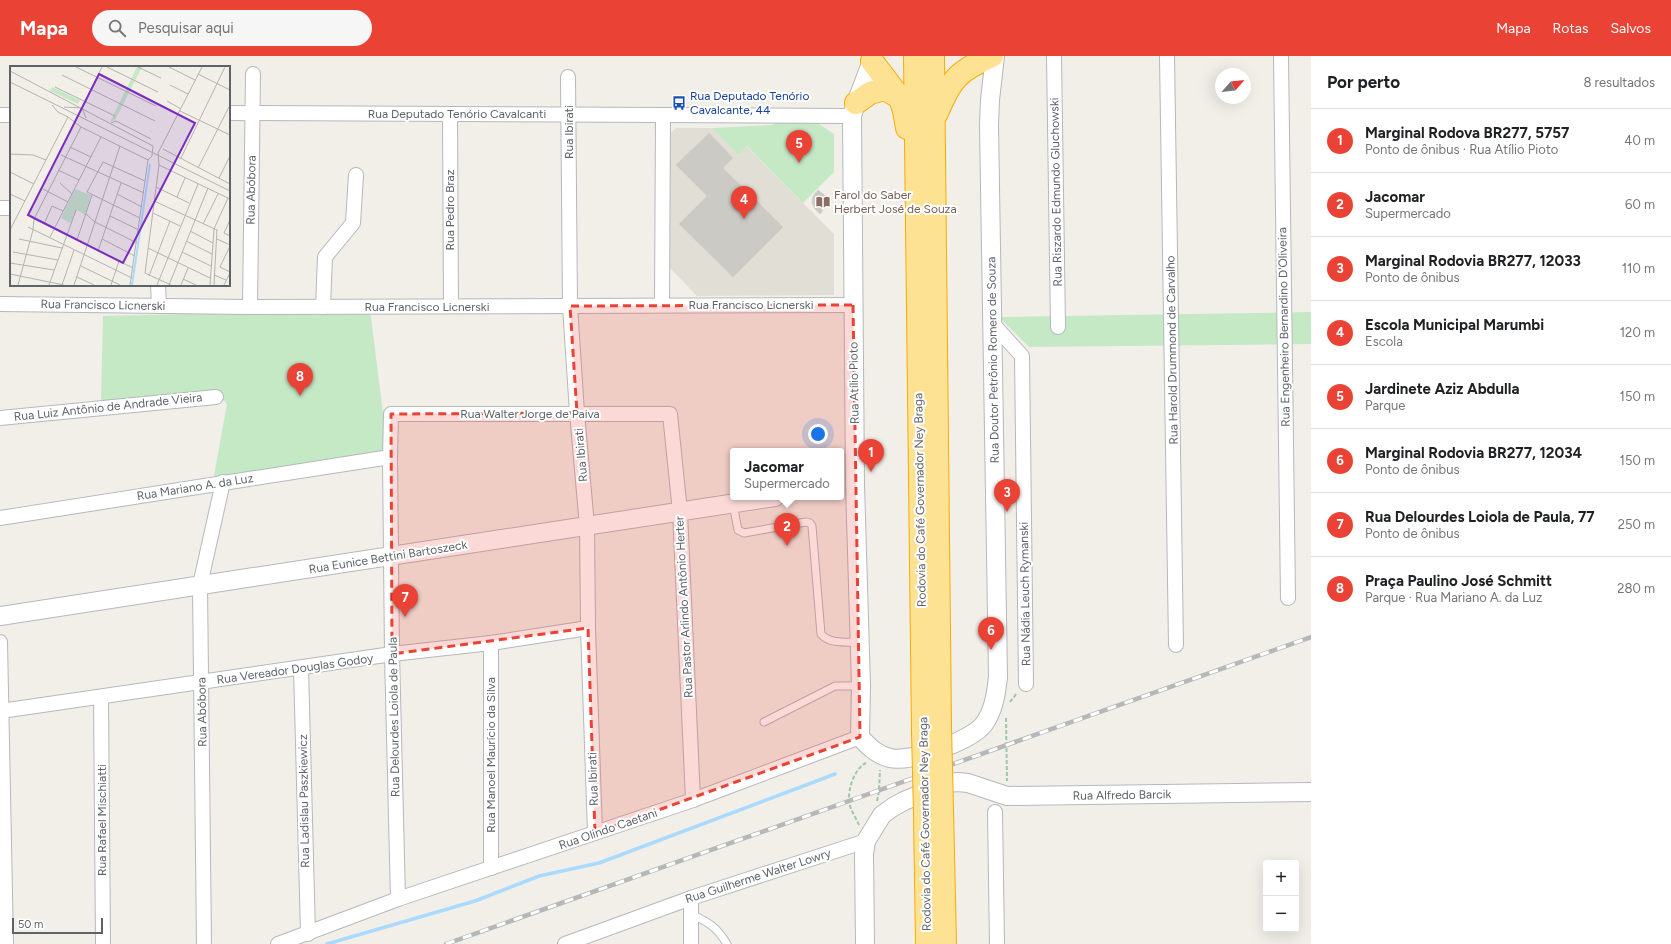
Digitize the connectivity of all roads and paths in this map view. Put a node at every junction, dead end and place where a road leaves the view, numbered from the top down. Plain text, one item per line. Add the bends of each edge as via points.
1 (915, 56) edge
2 (933, 56) edge
3 (992, 56) edge
4 (995, 56) edge
5 (1054, 56) edge
6 (1167, 56) edge
7 (1280, 56) edge
8 (872, 59) edge
9 (253, 74) dead end
10 (568, 77) dead end
11 (900, 98) junction
12 (854, 109) junction
13 (230, 113) edge
14 (252, 113) junction
15 (450, 114) junction
16 (569, 115) junction
17 (663, 115) junction
18 (934, 120) junction
19 (356, 174) dead end
20 (916, 174) junction
21 (158, 286) edge
22 (0, 304) edge
23 (853, 304) junction
24 (662, 305) junction
25 (159, 306) junction
26 (450, 306) junction
27 (570, 306) junction
28 (250, 307) junction
29 (323, 307) junction
30 (993, 324) junction
31 (1058, 327) dead end
32 (216, 397) dead end
33 (577, 413) junction
34 (391, 414) joint
35 (670, 414) joint
36 (0, 418) edge
37 (390, 457) junction
38 (223, 482) junction
39 (848, 486) edge
40 (757, 500) edge
41 (733, 504) junction
42 (680, 512) junction
43 (0, 518) edge
44 (587, 526) junction
45 (392, 556) junction
46 (200, 585) junction
47 (1288, 598) dead end
48 (0, 616) edge
49 (588, 628) junction
50 (0, 642) edge
51 (860, 642) junction
52 (492, 643) junction
53 (1176, 645) dead end
54 (392, 654) junction
55 (301, 668) junction
56 (202, 682) junction
57 (1026, 684) joint
58 (861, 686) junction
59 (101, 697) junction
60 (1008, 706) dead end
61 (1, 711) junction
62 (1007, 712) dead end
63 (764, 722) dead end
64 (932, 736) junction
65 (860, 737) junction
66 (881, 754) junction
67 (1311, 792) edge
68 (1007, 796) junction
69 (693, 800) junction
70 (876, 805) dead end
71 (933, 811) junction
72 (995, 812) dead end
73 (595, 834) junction
74 (866, 840) junction
75 (491, 868) junction
76 (691, 898) junction
77 (398, 899) junction
78 (2, 903) edge
79 (691, 914) junction
80 (308, 934) junction
81 (583, 941) edge
82 (6, 944) edge
83 (103, 944) edge
84 (204, 944) edge
85 (278, 944) edge
86 (565, 944) edge
87 (691, 944) edge
88 (727, 944) edge
89 (864, 944) edge
90 (927, 944) edge
91 (945, 944) edge
92 (997, 944) edge

1 - 20 highway, Rodovia do Café Governador Ney Braga
2 - 18 highway, Rodovia do Café Governador Ney Braga
3 - 18 highway via 970,66 951,83
4 - 30 street, Rua Doutor Petrônio Romero de Souza via 989,125
5 - 31 street, Rua Riszardo Edmundo Gluchowski
6 - 53 street, Rua Harold Drummond de Carvalho
7 - 47 street, Rua Engenheiro Bernardino D'Oliveira
8 - 11 highway
8 - 12 street, Rua Atílio Pioto
9 - 14 street, Rua Abóbora
10 - 16 street, Rua Ibirati
11 - 12 highway via 885,89 870,94
11 - 20 highway
12 - 17 street, Rua Deputado Tenório Cavalcanti
12 - 23 street, Rua Atílio Pioto
13 - 14 street, Rua Deputado Tenório Cavalcanti
14 - 15 street, Rua Deputado Tenório Cavalcanti
14 - 28 street, Rua Abóbora
15 - 16 street, Rua Deputado Tenório Cavalcanti
15 - 26 street, Rua Pedro Braz
16 - 17 street, Rua Deputado Tenório Cavalcanti
16 - 27 street, Rua Ibirati
17 - 24 street
18 - 64 highway, Rodovia do Café Governador Ney Braga
19 - 29 street via 353,223 325,257
20 - 64 highway, Rodovia do Café Governador Ney Braga
21 - 25 street
22 - 25 street, Rua Francisco Licnerski
23 - 24 street, Rua Francisco Licnerski
23 - 39 street, Rua Atílio Pioto
24 - 27 street, Rua Francisco Licnerski
25 - 28 street, Rua Francisco Licnerski
26 - 27 street, Rua Francisco Licnerski
26 - 29 street, Rua Francisco Licnerski
27 - 33 street, Rua Ibirati
28 - 29 street, Rua Francisco Licnerski
30 - 57 street, Rua Nádia Leuch Rymanski via 1022,356
30 - 64 street, Rua Doutor Petrônio Romero de Souza via 999,658 996,695 991,712 974,733 955,744
32 - 36 street, Rua Luiz Antônio de Andrade Vieira
33 - 34 street, Rua Walter Jorge de Paiva
33 - 35 street, Rua Walter Jorge de Paiva
33 - 44 street, Rua Ibirati
34 - 37 street, Rua Delourdes Loiola de Paula
35 - 42 street, Rua Pastor Arlindo Antônio Herter
37 - 38 street, Rua Mariano A. da Luz
37 - 45 street, Rua Delourdes Loiola de Paula
38 - 43 street, Rua Mariano A. da Luz
38 - 46 street, Rua Abóbora
39 - 51 street, Rua Atílio Pioto
40 - 41 street, Rua Eunice Bettini Bartoszeck
41 - 42 street, Rua Eunice Bettini Bartoszeck
41 - 51 lane via 738,530 744,533 810,523 821,634 825,638 843,642
42 - 44 street, Rua Eunice Bettini Bartoszeck
42 - 69 street, Rua Pastor Arlindo Antônio Herter
44 - 45 street, Rua Eunice Bettini Bartoszeck
44 - 49 street, Rua Ibirati
45 - 46 street, Rua Eunice Bettini Bartoszeck
45 - 54 street, Rua Delourdes Loiola de Paula
46 - 48 street, Rua Eunice Bettini Bartoszeck
46 - 56 street, Rua Abóbora
49 - 52 street, Rua Vereador Douglas Godoy
49 - 73 street, Rua Ibirati
50 - 61 street
51 - 58 street, Rua Atílio Pioto
52 - 54 street, Rua Vereador Douglas Godoy
52 - 75 street, Rua Manoel Maurício da Silva
54 - 55 street, Rua Vereador Douglas Godoy
54 - 77 street, Rua Delourdes Loiola de Paula
55 - 56 street, Rua Vereador Douglas Godoy
55 - 80 street, Rua Ladislau Paszkiewicz
56 - 59 street, Rua Vereador Douglas Godoy
56 - 84 street, Rua Abóbora
57 - 60 path, Rua Nádia Leuch Rymanski
58 - 63 lane via 835,686
58 - 65 street, Rua Atílio Pioto
59 - 61 street, Rua Vereador Douglas Godoy
59 - 83 street, Rua Rafael Mischiatti
61 - 78 street
62 - 68 path
64 - 66 street via 902,759
64 - 71 highway, Rodovia do Café Governador Ney Braga, bridge
65 - 66 street via 867,746
65 - 69 street, Rua Olindo Caetani
66 - 70 path
66 - 74 path via 863,764 852,779 849,802
67 - 68 street, Rua Alfredo Barcik
68 - 74 street, Rua Alfredo Barcik via 968,783 947,784 893,807 882,815
69 - 73 street, Rua Olindo Caetani
71 - 90 highway, Rodovia do Café Governador Ney Braga
71 - 91 highway, Rodovia do Café Governador Ney Braga
72 - 92 street
73 - 75 street, Rua Olindo Caetani
74 - 76 street, Rua Guilherme Walter Lowry
74 - 89 street via 863,868
75 - 77 street, Rua Olindo Caetani
76 - 79 street
76 - 81 street, Rua Guilherme Walter Lowry
77 - 80 street, Rua Olindo Caetani
78 - 82 street
79 - 87 street
79 - 88 lane via 708,922
80 - 85 street, Rua Olindo Caetani
81 - 86 street, Rua Guilherme Walter Lowry

